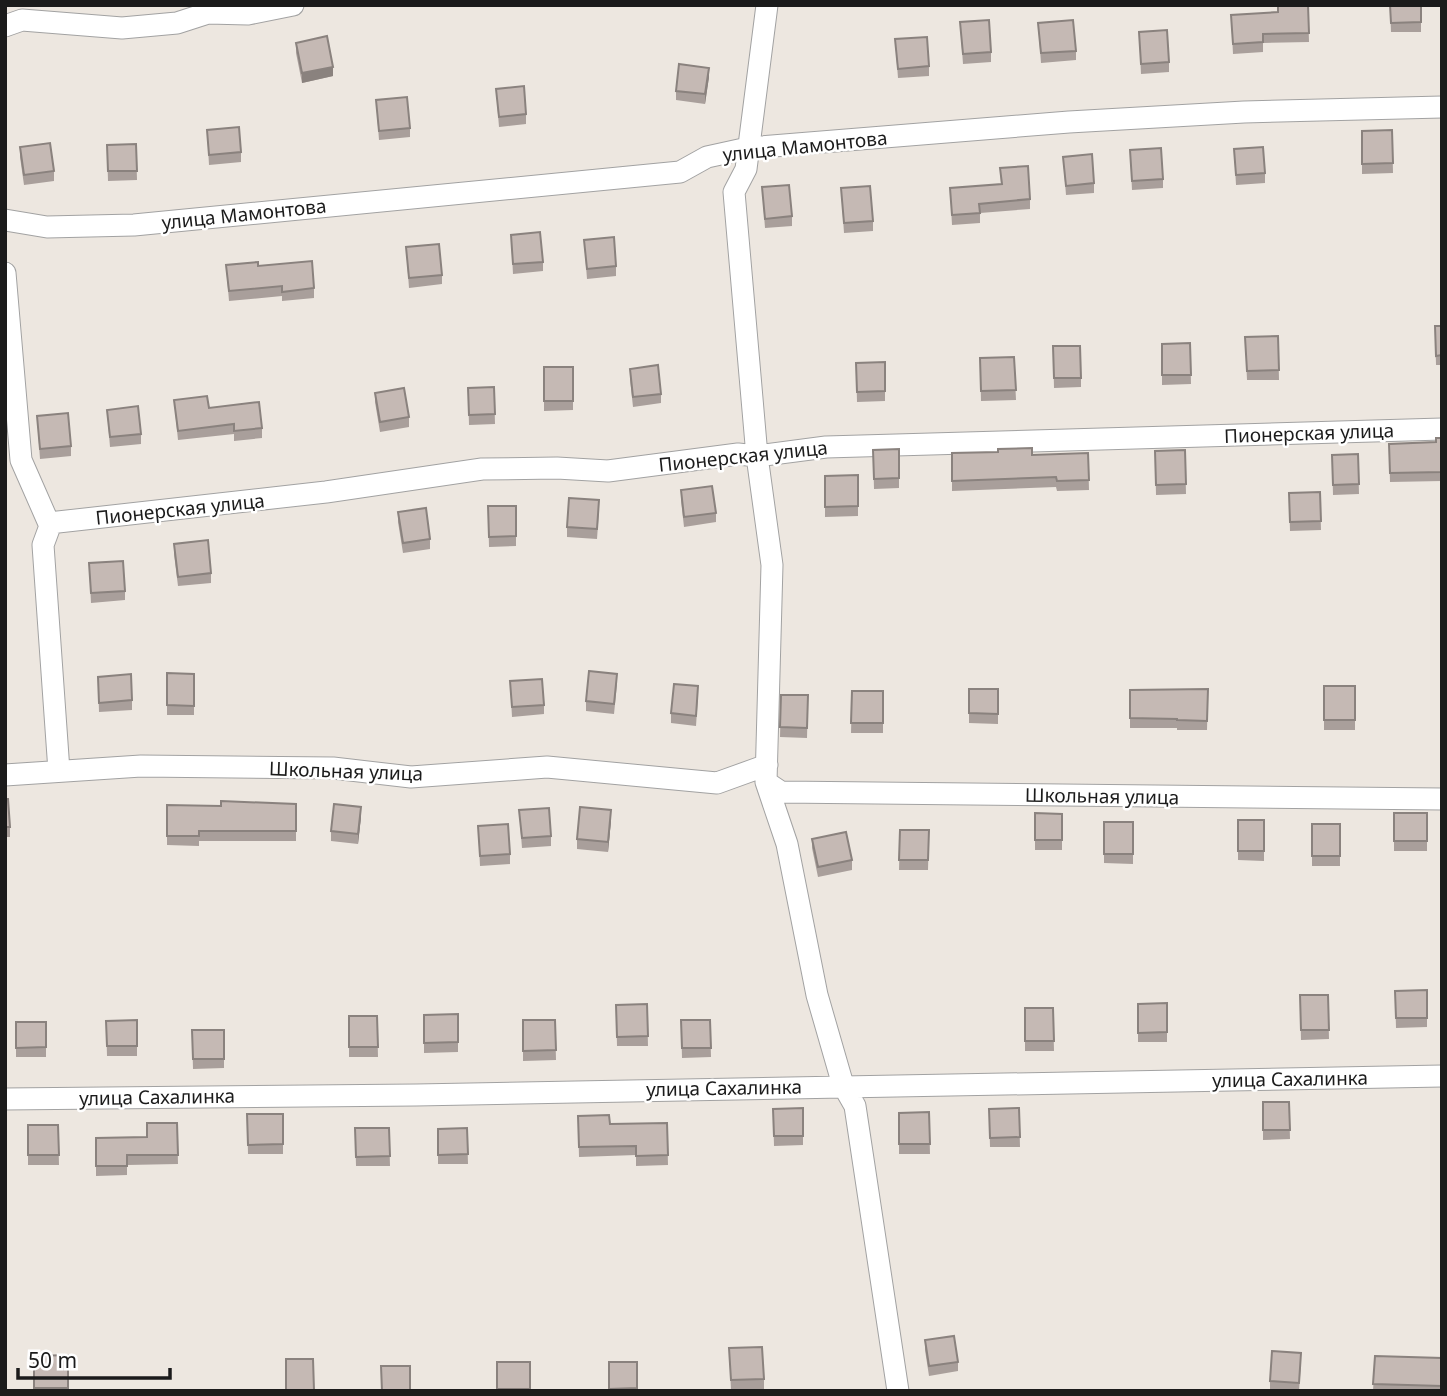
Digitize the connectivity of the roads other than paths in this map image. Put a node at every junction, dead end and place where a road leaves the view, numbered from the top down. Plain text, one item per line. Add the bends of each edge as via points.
1 (293, 5) edge
2 (766, 5) edge
3 (5, 26) edge
4 (1442, 107) edge
5 (748, 148) junction
6 (5, 220) edge
7 (5, 273) edge
8 (1442, 429) edge
9 (757, 456) junction
10 (49, 523) junction
11 (59, 772) junction
12 (766, 774) junction
13 (5, 775) edge
14 (1442, 799) edge
15 (1442, 1076) edge
16 (843, 1085) junction
17 (5, 1099) edge
18 (898, 1391) edge

1 - 3 street via 122,28 22,20
2 - 5 street
4 - 5 street, улица Мамонтова via 1217,113
5 - 6 street, улица Мамонтова via 707,157 680,172 134,225 47,227
5 - 9 street via 746,169 734,192
7 - 10 street via 21,460
8 - 9 street, Пионерская улица via 826,447
9 - 10 street, Пионерская улица via 738,454 608,471 482,469 326,492
9 - 12 street via 772,565
10 - 11 street via 43,545
11 - 12 street, Школьная улица via 141,766 333,768 411,777 547,767 717,783
11 - 13 street, Школьная улица
12 - 14 street, Школьная улица via 781,792
12 - 16 street via 786,844 817,995
15 - 16 street, улица Сахалинка
16 - 17 street, улица Сахалинка
16 - 18 street via 855,1106

